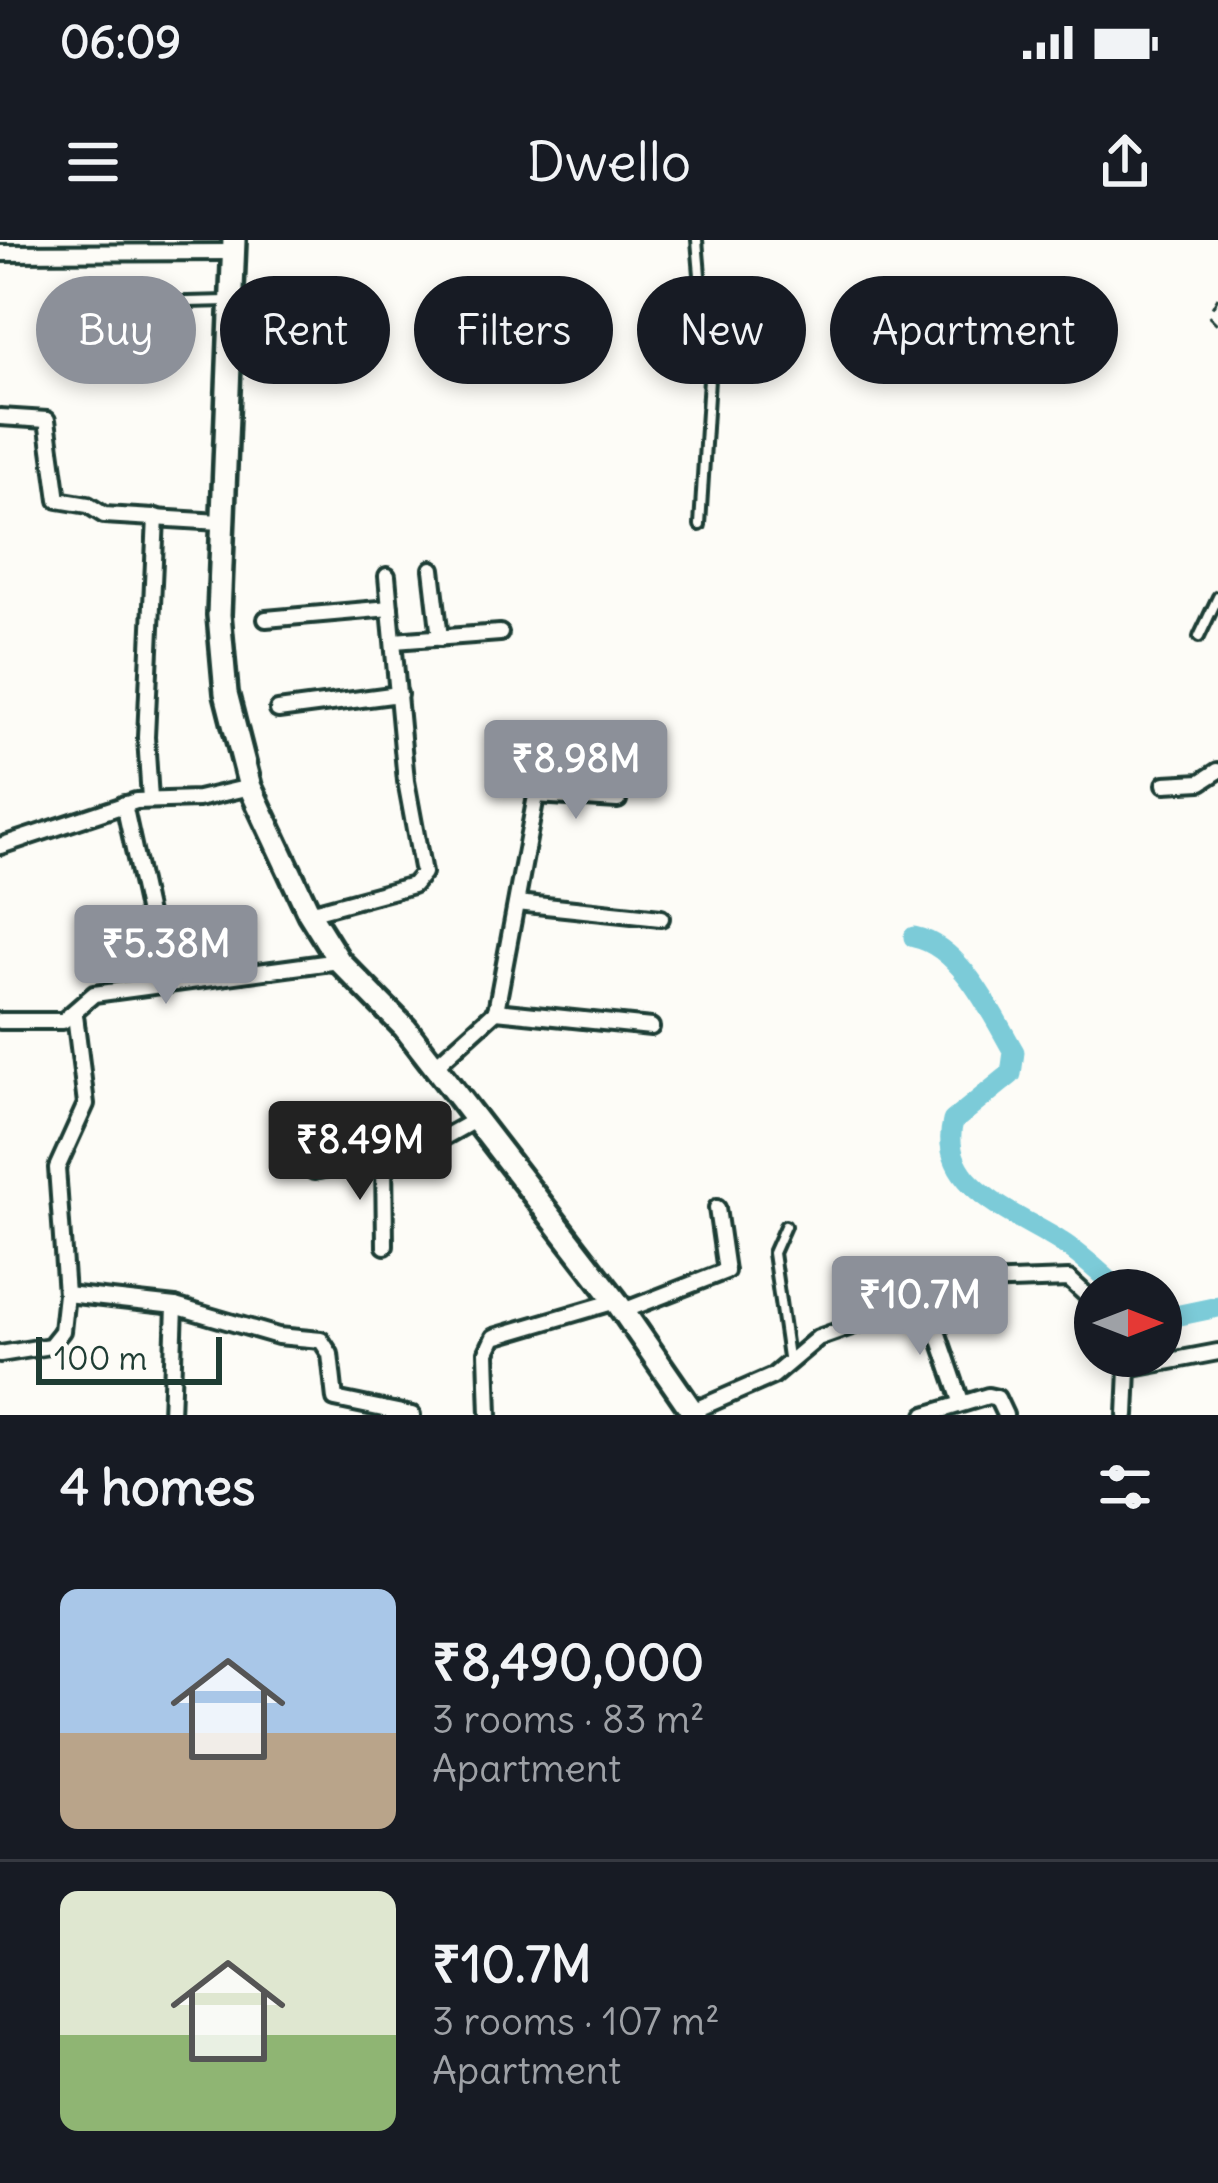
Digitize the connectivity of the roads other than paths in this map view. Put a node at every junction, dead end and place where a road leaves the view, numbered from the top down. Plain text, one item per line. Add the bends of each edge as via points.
1 (697, 240) edge
2 (234, 246) edge
3 (0, 253) edge
4 (232, 276) edge
5 (226, 384) edge
6 (0, 417) edge
7 (156, 517) junction
8 (220, 522) junction
9 (700, 525) dead end
10 (431, 569) dead end
11 (387, 576) dead end
12 (1218, 597) edge
13 (390, 608) junction
14 (266, 619) dead end
15 (500, 633) dead end
16 (1199, 637) dead end
17 (440, 638) junction
18 (394, 641) junction
19 (399, 694) junction
20 (278, 710) dead end
21 (544, 753) dead end
22 (1218, 771) edge
23 (1165, 784) dead end
24 (250, 787) junction
25 (536, 795) junction
26 (151, 800) junction
27 (618, 800) dead end
28 (124, 804) junction
29 (0, 846) edge
30 (517, 903) junction
31 (309, 913) junction
32 (661, 918) dead end
33 (339, 961) junction
34 (163, 983) junction
35 (496, 1010) junction
36 (75, 1016) junction
37 (0, 1021) edge
38 (650, 1027) dead end
39 (434, 1067) junction
40 (475, 1120) junction
41 (384, 1159) junction
42 (314, 1171) dead end
43 (717, 1208) dead end
44 (785, 1226) dead end
45 (385, 1246) dead end
46 (1074, 1281) edge
47 (66, 1294) junction
48 (926, 1299) junction
49 (175, 1306) junction
50 (620, 1306) junction
51 (1218, 1352) edge
52 (0, 1354) edge
53 (789, 1364) junction
54 (1123, 1377) edge
55 (1124, 1380) junction
56 (961, 1401) junction
57 (690, 1414) edge
58 (171, 1415) edge
59 (412, 1415) edge
60 (489, 1415) edge
61 (925, 1415) edge
62 (1005, 1415) edge
63 (1126, 1415) edge

1 - 9 lane via 709,379
2 - 3 street
2 - 4 street
5 - 8 street
6 - 7 street via 47,420 58,500 104,515
7 - 8 street
7 - 26 street via 146,737
8 - 24 street via 221,657
10 - 17 street
11 - 13 street
12 - 16 lane
13 - 14 street
13 - 18 street
15 - 17 street
17 - 18 street
18 - 19 street
19 - 20 street
19 - 31 street via 421,879
21 - 25 street
22 - 23 street via 1202,782
24 - 26 street via 198,800
24 - 31 street
25 - 27 street
25 - 30 street
26 - 28 street
28 - 29 street
28 - 34 street
30 - 32 street
30 - 35 street
31 - 33 street
33 - 34 street
33 - 39 street
34 - 36 street via 94,994
35 - 38 street
35 - 39 street
36 - 37 street
36 - 47 street via 86,1104 57,1168
39 - 40 street
40 - 41 street via 439,1143
40 - 50 street
41 - 42 street
41 - 45 street
43 - 50 street via 726,1271
44 - 53 lane via 773,1253
46 - 48 street via 978,1282
47 - 49 street
47 - 52 street via 58,1340
48 - 53 street via 818,1338
48 - 56 street
49 - 58 street
49 - 59 street via 321,1340 335,1399
50 - 57 street
50 - 60 street via 494,1337 487,1352
51 - 55 street via 1138,1365
53 - 57 street
54 - 55 street
55 - 63 street
56 - 61 street
56 - 62 street via 997,1398

